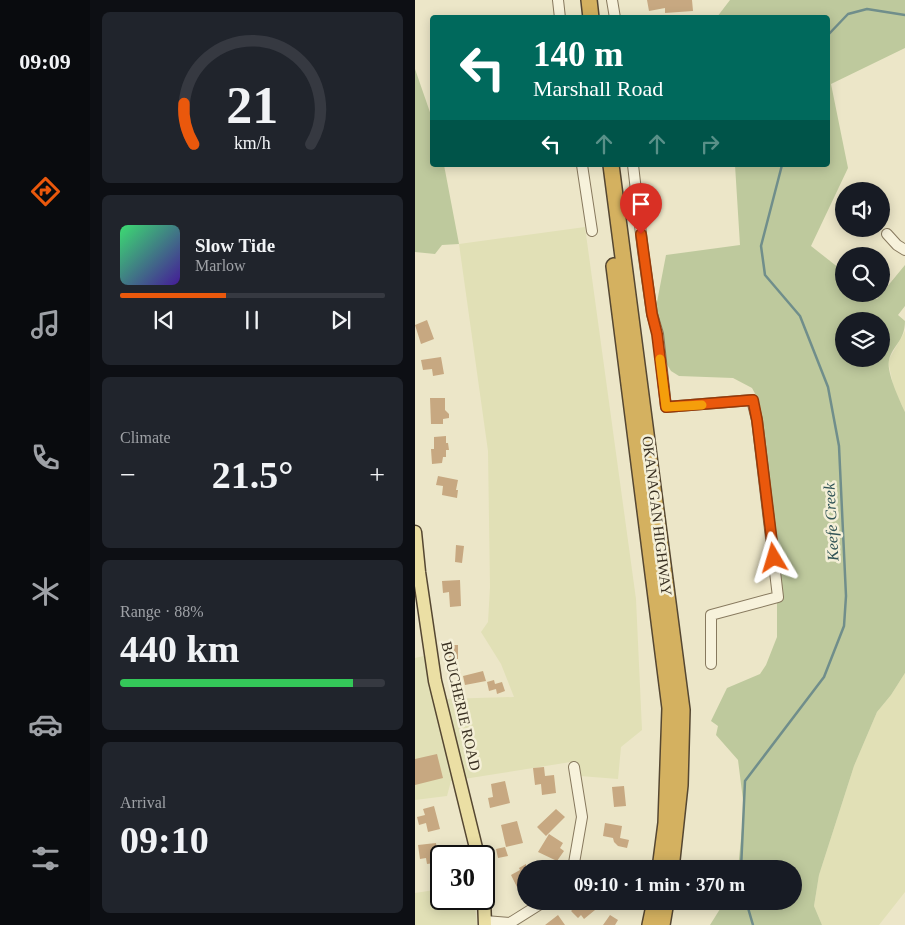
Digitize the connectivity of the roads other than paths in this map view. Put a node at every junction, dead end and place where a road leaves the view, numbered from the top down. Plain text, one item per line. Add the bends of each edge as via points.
1 (558, 0) edge
2 (580, 0) edge
3 (589, 0) edge
4 (613, 0) edge
5 (560, 15) edge
6 (582, 15) edge
7 (591, 15) edge
8 (615, 15) edge
9 (582, 167) edge
10 (601, 167) edge
11 (611, 167) edge
12 (633, 167) edge
13 (592, 231) dead end
14 (890, 237) edge
15 (905, 250) edge
16 (415, 532) edge
17 (711, 664) dead end
18 (574, 767) dead end
19 (475, 845) edge
20 (575, 860) edge
21 (661, 860) edge
22 (672, 860) edge
23 (484, 910) edge
24 (531, 910) edge
25 (654, 910) edge
26 (664, 910) edge
27 (485, 923) edge
28 (651, 925) edge
29 (662, 925) edge

1 - 5 street
2 - 6 highway
3 - 7 highway
4 - 8 street
9 - 13 street
10 - 21 highway, OKANAGAN HIGHWAY via 670,708 666,823
11 - 22 highway, OKANAGAN HIGHWAY via 682,710 680,785
12 - 17 street via 666,407 753,400 757,420 778,597 711,615
14 - 15 street
16 - 19 main road, BOUCHERIE ROAD via 435,681
18 - 20 street via 582,817
23 - 27 main road
24 - 27 street via 510,923
25 - 28 highway
26 - 29 highway

